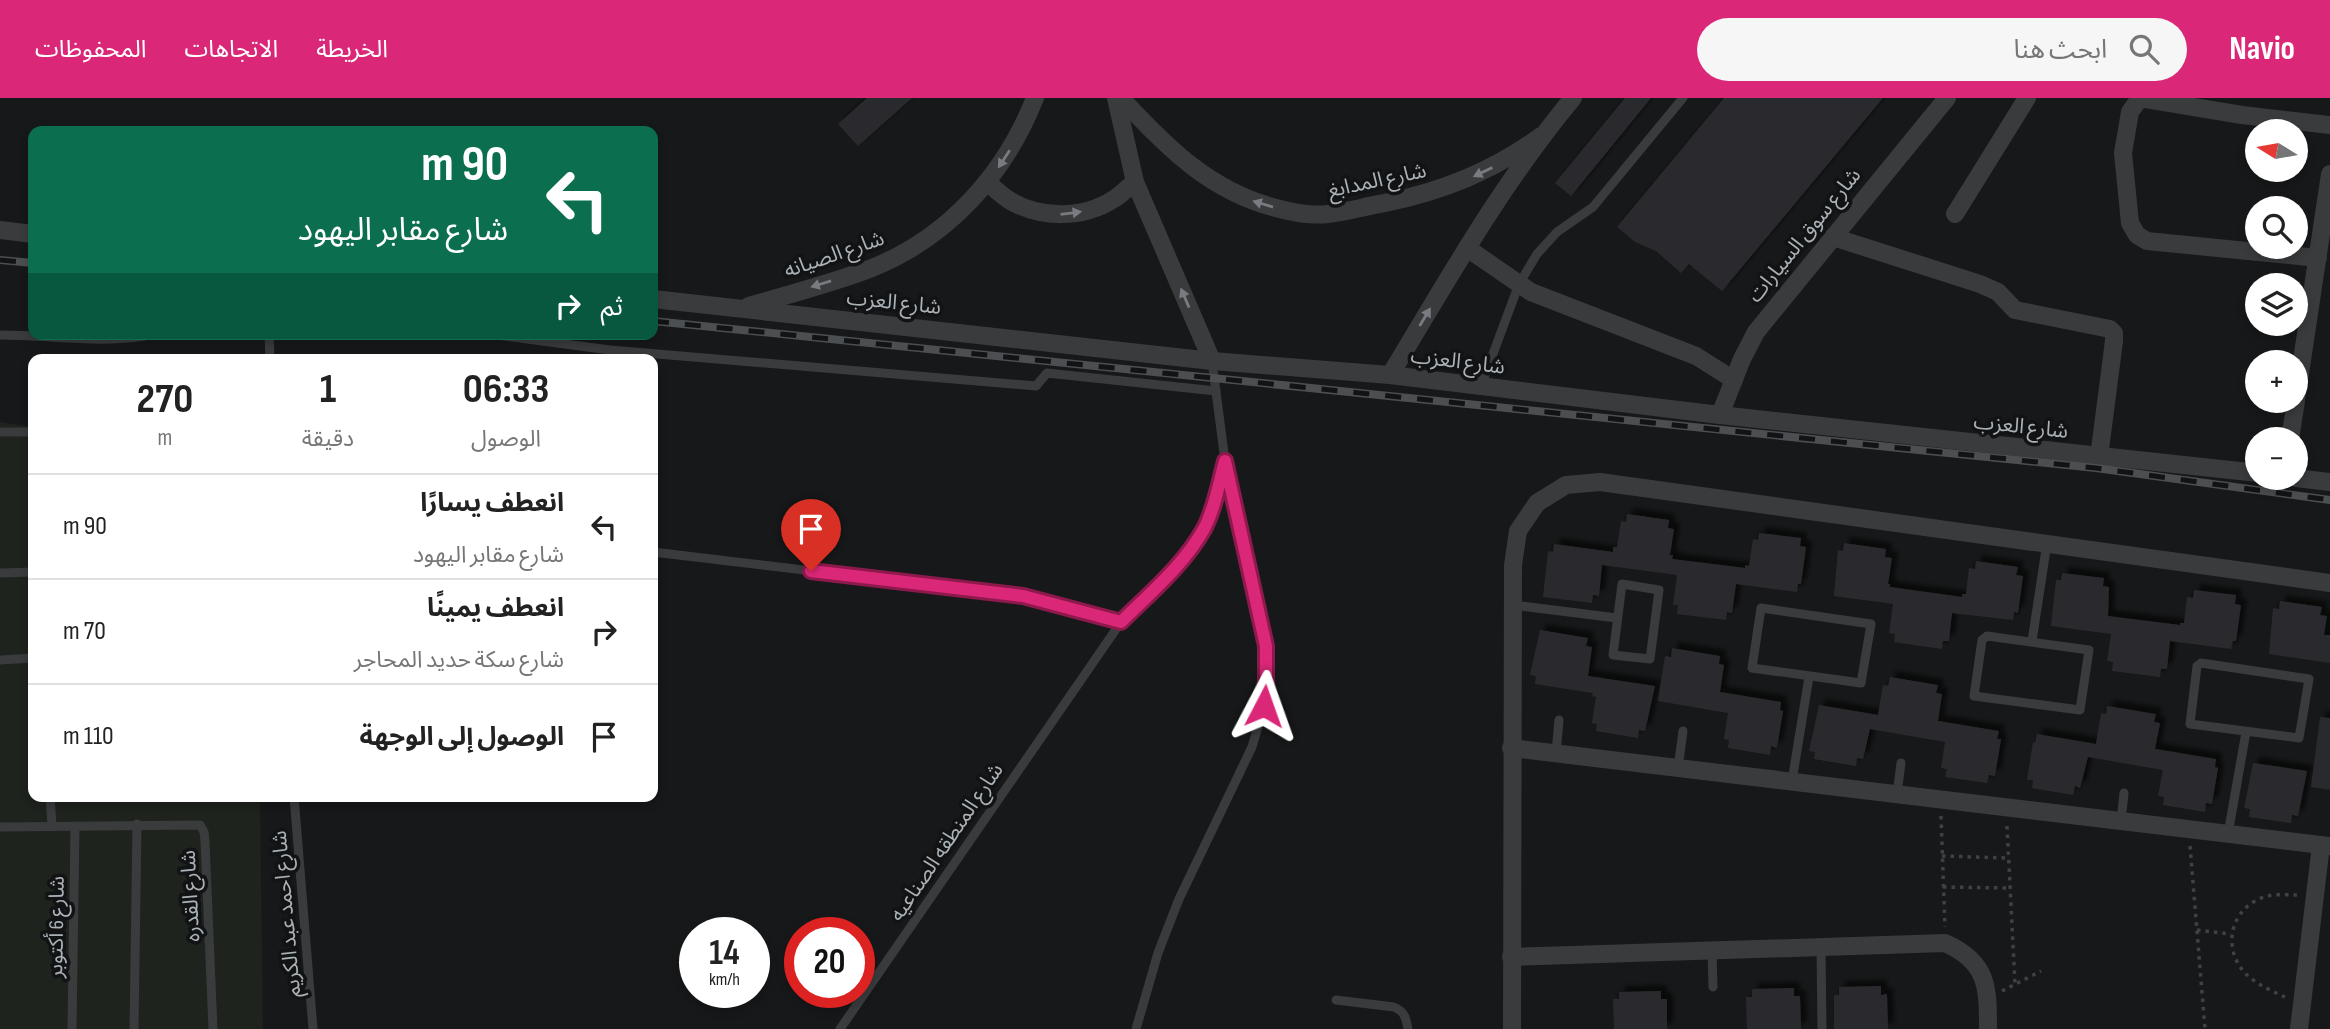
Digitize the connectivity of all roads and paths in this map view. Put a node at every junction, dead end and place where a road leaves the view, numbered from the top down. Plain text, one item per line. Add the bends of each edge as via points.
1 (1035, 98) edge
2 (1119, 98) edge
3 (1573, 98) edge
4 (1683, 98) edge
5 (1947, 98) edge
6 (2027, 98) edge
7 (2140, 98) edge
8 (2330, 125) edge
9 (1541, 136) junction
10 (2330, 174) edge
11 (1135, 181) junction
12 (988, 183) junction
13 (1955, 214) dead end
14 (2326, 222) edge
15 (0, 230) edge
16 (28, 233) edge
17 (1833, 237) junction
18 (1467, 248) junction
19 (2318, 258) junction
20 (1518, 284) junction
21 (658, 300) edge
22 (742, 308) junction
23 (0, 335) edge
24 (28, 335) edge
25 (84, 340) edge
26 (103, 340) edge
27 (534, 340) edge
28 (2304, 350) edge
29 (657, 354) edge
30 (658, 354) edge
31 (1212, 361) junction
32 (1390, 375) junction
33 (1734, 380) junction
34 (1481, 386) junction
35 (1216, 391) junction
36 (1720, 415) junction
37 (0, 432) edge
38 (28, 432) edge
39 (2099, 457) junction
40 (1225, 461) junction
41 (2245, 472) edge
42 (2308, 479) edge
43 (2330, 482) edge
44 (2047, 543) junction
45 (658, 553) edge
46 (28, 572) edge
47 (0, 573) edge
48 (2330, 583) edge
49 (1513, 604) junction
50 (1617, 618) junction
51 (1121, 622) junction
52 (2032, 641) junction
53 (28, 658) edge
54 (0, 660) edge
55 (1809, 677) junction
56 (1559, 720) dead end
57 (1683, 731) dead end
58 (2246, 732) junction
59 (1511, 748) junction
60 (1556, 753) junction
61 (1901, 763) dead end
62 (1678, 768) junction
63 (1792, 781) junction
64 (2124, 793) dead end
65 (1897, 794) junction
66 (1941, 799) junction
67 (50, 802) edge
68 (294, 802) edge
69 (2006, 807) junction
70 (2121, 821) junction
71 (137, 824) junction
72 (52, 825) junction
73 (0, 827) edge
74 (75, 827) junction
75 (2189, 829) junction
76 (2228, 834) junction
77 (2328, 845) edge
78 (1942, 856) junction
79 (2008, 858) junction
80 (1943, 887) junction
81 (2010, 888) junction
82 (2315, 895) junction
83 (2197, 930) junction
84 (2231, 934) junction
85 (1945, 943) junction
86 (1821, 947) junction
87 (1712, 950) junction
88 (1511, 957) junction
89 (2040, 971) dead end
90 (2015, 984) junction
91 (1713, 987) dead end
92 (1988, 999) junction
93 (1336, 1000) dead end
94 (2302, 1006) junction
95 (72, 1029) edge
96 (134, 1029) edge
97 (214, 1029) edge
98 (313, 1029) edge
99 (840, 1029) edge
100 (1136, 1029) edge
101 (1408, 1029) edge
102 (1512, 1029) edge
103 (1822, 1029) edge
104 (1988, 1029) edge
105 (2205, 1029) edge
106 (2299, 1029) edge

1 -> 12 street, شارع الصيانه via 1017,139
9 -> 2 street, شارع المدابغ via 1495,166 1440,190 1327,214 1306,213 1264,206 1204,177
2 - 11 street
3 - 9 street, شارع المدابغ
4 - 20 lane via 1593,207 1557,232 1537,254
5 - 17 street, شارع سوق السيارات
6 - 13 street
7 - 8 street
7 - 19 street via 2130,113 2123,153 2130,223 2137,235 2147,241
9 - 18 street, شارع المدابغ
10 - 14 street
12 -> 11 street via 1009,200 1034,211 1061,215 1088,211 1114,199
31 -> 11 street
12 -> 22 street, شارع الصيانه via 949,222 901,254 848,276
14 - 19 street
15 - 16 street
17 - 33 street, شارع سوق السيارات via 1756,332
17 - 39 street via 1980,284 1998,292 2015,310 2110,329 2114,341
18 - 20 street
32 -> 18 street, شارع المدابغ
19 - 28 street
20 - 33 street via 1696,356
20 - 34 lane
21 - 22 street, شارع العزب
22 - 31 street, شارع العزب
23 - 24 lane
25 - 26 lane
27 - 29 lane
30 - 35 lane via 1036,386 1047,373
31 - 32 street, شارع العزب
31 - 35 lane
32 - 34 street, شارع العزب
33 - 36 street, شارع سوق السيارات
34 - 36 street, شارع العزب
35 - 40 lane
36 - 39 street, شارع العزب
37 - 38 lane
39 - 41 street, شارع العزب
40 - 51 lane, شارع المنطقه الصناعيه via 1205,527 1184,559
40 - 100 lane via 1266,646 1264,706 1252,747 1178,899
42 - 43 street
44 - 48 street
44 - 49 street via 1600,482 1566,485 1537,503 1518,531
44 - 52 lane
45 - 51 lane via 1023,596
46 - 47 lane
49 - 50 lane
49 - 59 street
50 - 50 lane via 1622,584 1659,589 1650,659 1614,654
51 - 99 lane, شارع المنطقه الصناعيه
52 - 52 lane via 2089,650 2080,710 1974,696 1983,637
53 - 54 lane
55 - 55 lane via 1752,668 1761,608 1871,624 1861,683
55 - 63 lane
56 - 60 lane
57 - 62 lane
58 - 58 lane via 2190,723 2198,664 2309,679 2299,738
58 - 76 lane
59 - 60 street
59 - 88 street
60 - 62 street
61 - 65 lane
62 - 63 street
63 - 65 street
64 - 70 lane
65 - 66 street
66 - 69 street
66 - 78 path
67 - 72 lane
68 - 98 lane, شارع احمد عبد الكريم
69 - 70 street
69 - 79 path
70 - 75 street
71 - 74 lane
71 - 96 lane
71 - 97 lane, شارع القدره via 191,823 204,832
72 - 73 lane
72 - 74 lane
74 - 95 lane, شارع 6 أكتوبر
75 - 76 street
75 - 83 path
76 - 77 street
77 - 82 street
78 - 79 path
78 - 80 path
79 - 81 path
80 - 81 path
80 - 85 path
81 - 90 path
82 - 84 path via 2260,899 2242,911
82 - 94 street
83 - 84 path
83 - 105 path
84 - 94 path via 2234,954 2248,975
85 - 86 street
85 - 92 street via 1976,964
86 - 87 street
86 - 103 lane
87 - 88 street
87 - 91 lane
88 - 102 street
89 - 90 path
90 - 92 path
92 - 104 street
93 - 101 lane via 1394,1007 1406,1017
94 - 106 street

